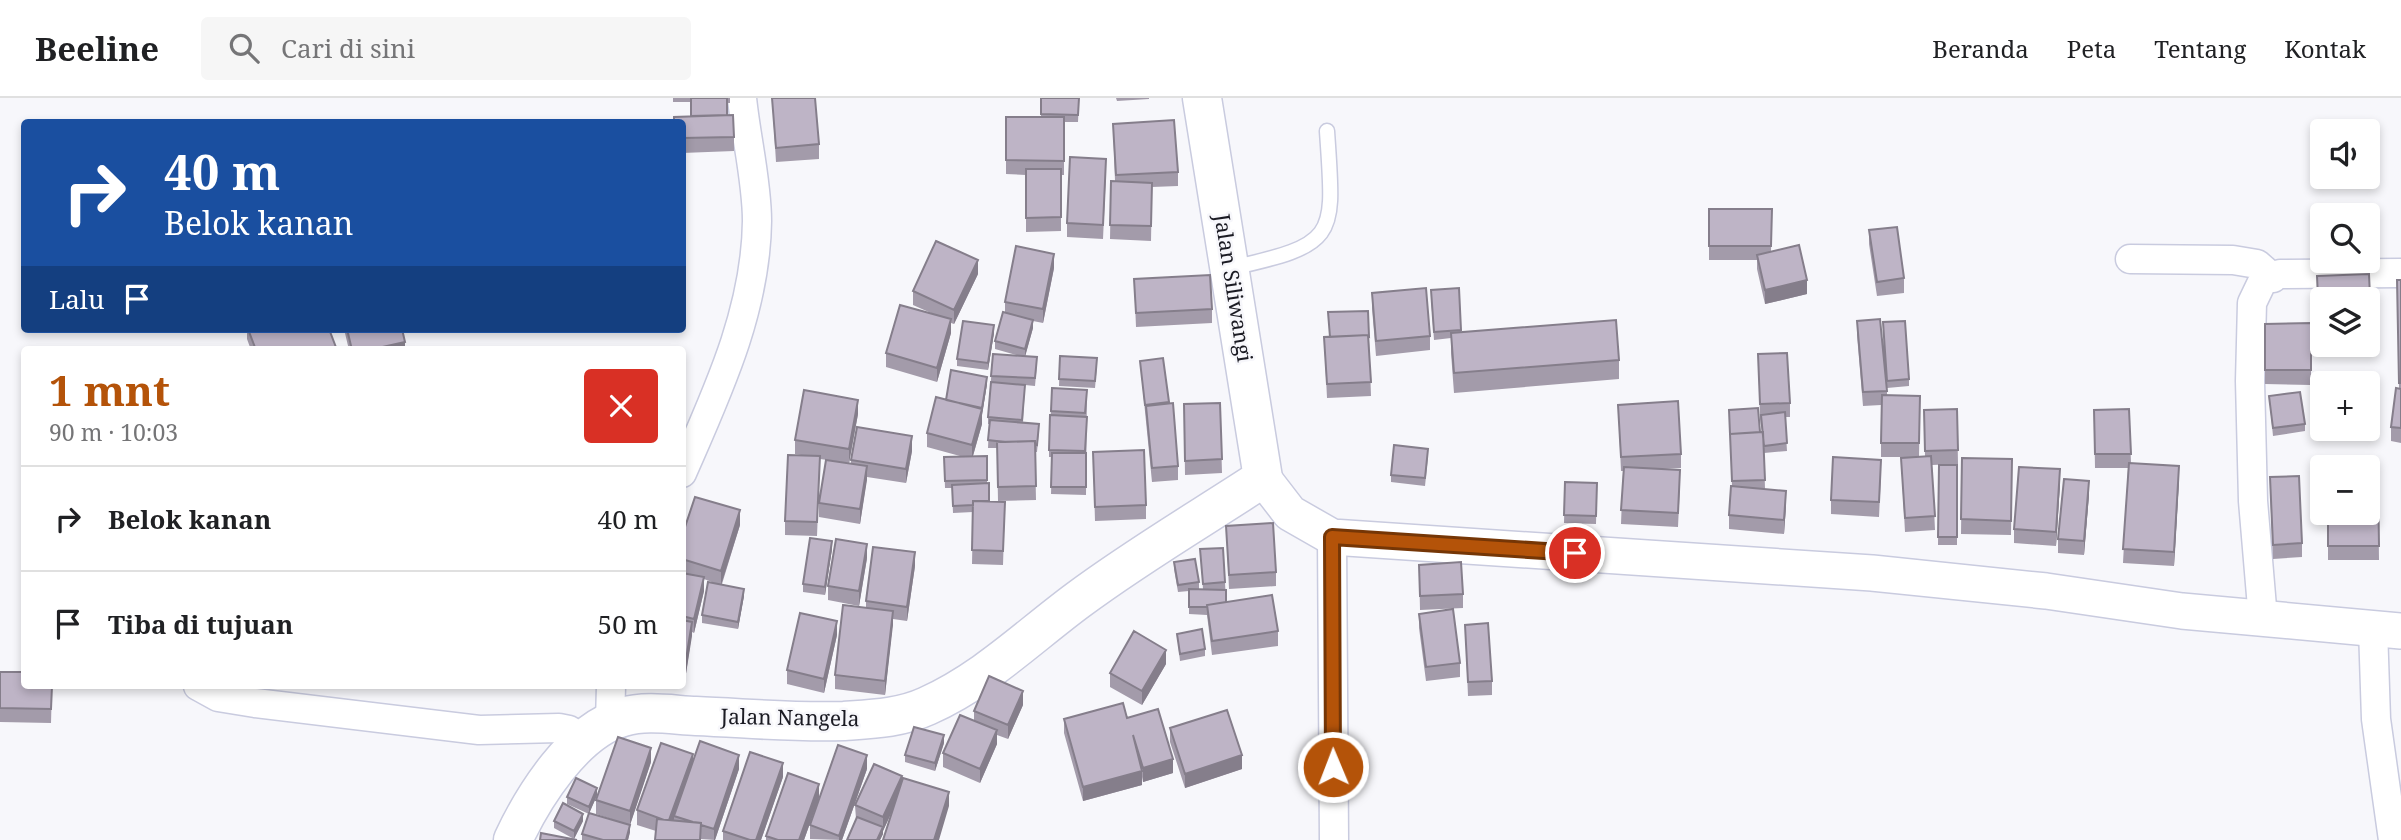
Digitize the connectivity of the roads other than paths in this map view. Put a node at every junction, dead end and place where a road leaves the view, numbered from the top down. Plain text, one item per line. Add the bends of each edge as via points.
1 (742, 98) edge
2 (1202, 98) edge
3 (1327, 131) dead end
4 (2130, 258) dead end
5 (1230, 269) junction
6 (2401, 273) edge
7 (2273, 278) junction
8 (686, 464) edge
9 (1263, 478) junction
10 (1332, 537) junction
11 (2263, 619) junction
12 (2387, 629) edge
13 (203, 689) edge
14 (602, 716) edge
15 (513, 840) edge
16 (1334, 840) edge
17 (2393, 840) edge

1 - 8 street via 757,221 748,289 733,354
2 - 5 main road, Jalan Siliwangi
3 - 5 lane via 1331,199 1325,231 1308,248
4 - 7 street via 2233,260 2257,264
5 - 9 main road, Jalan Siliwangi
6 - 7 street via 2317,272
7 - 11 street via 2263,281 2252,303 2253,501
9 - 10 street via 1290,513
9 - 14 main road, Jalan Nangela via 1077,600 986,674 926,706 883,719 806,722 650,713
10 - 11 street via 1872,573
10 - 16 street
11 - 12 street
12 - 17 street via 2376,719
13 - 14 street via 218,697 255,704 479,730 569,730
14 - 15 main road via 530,802

